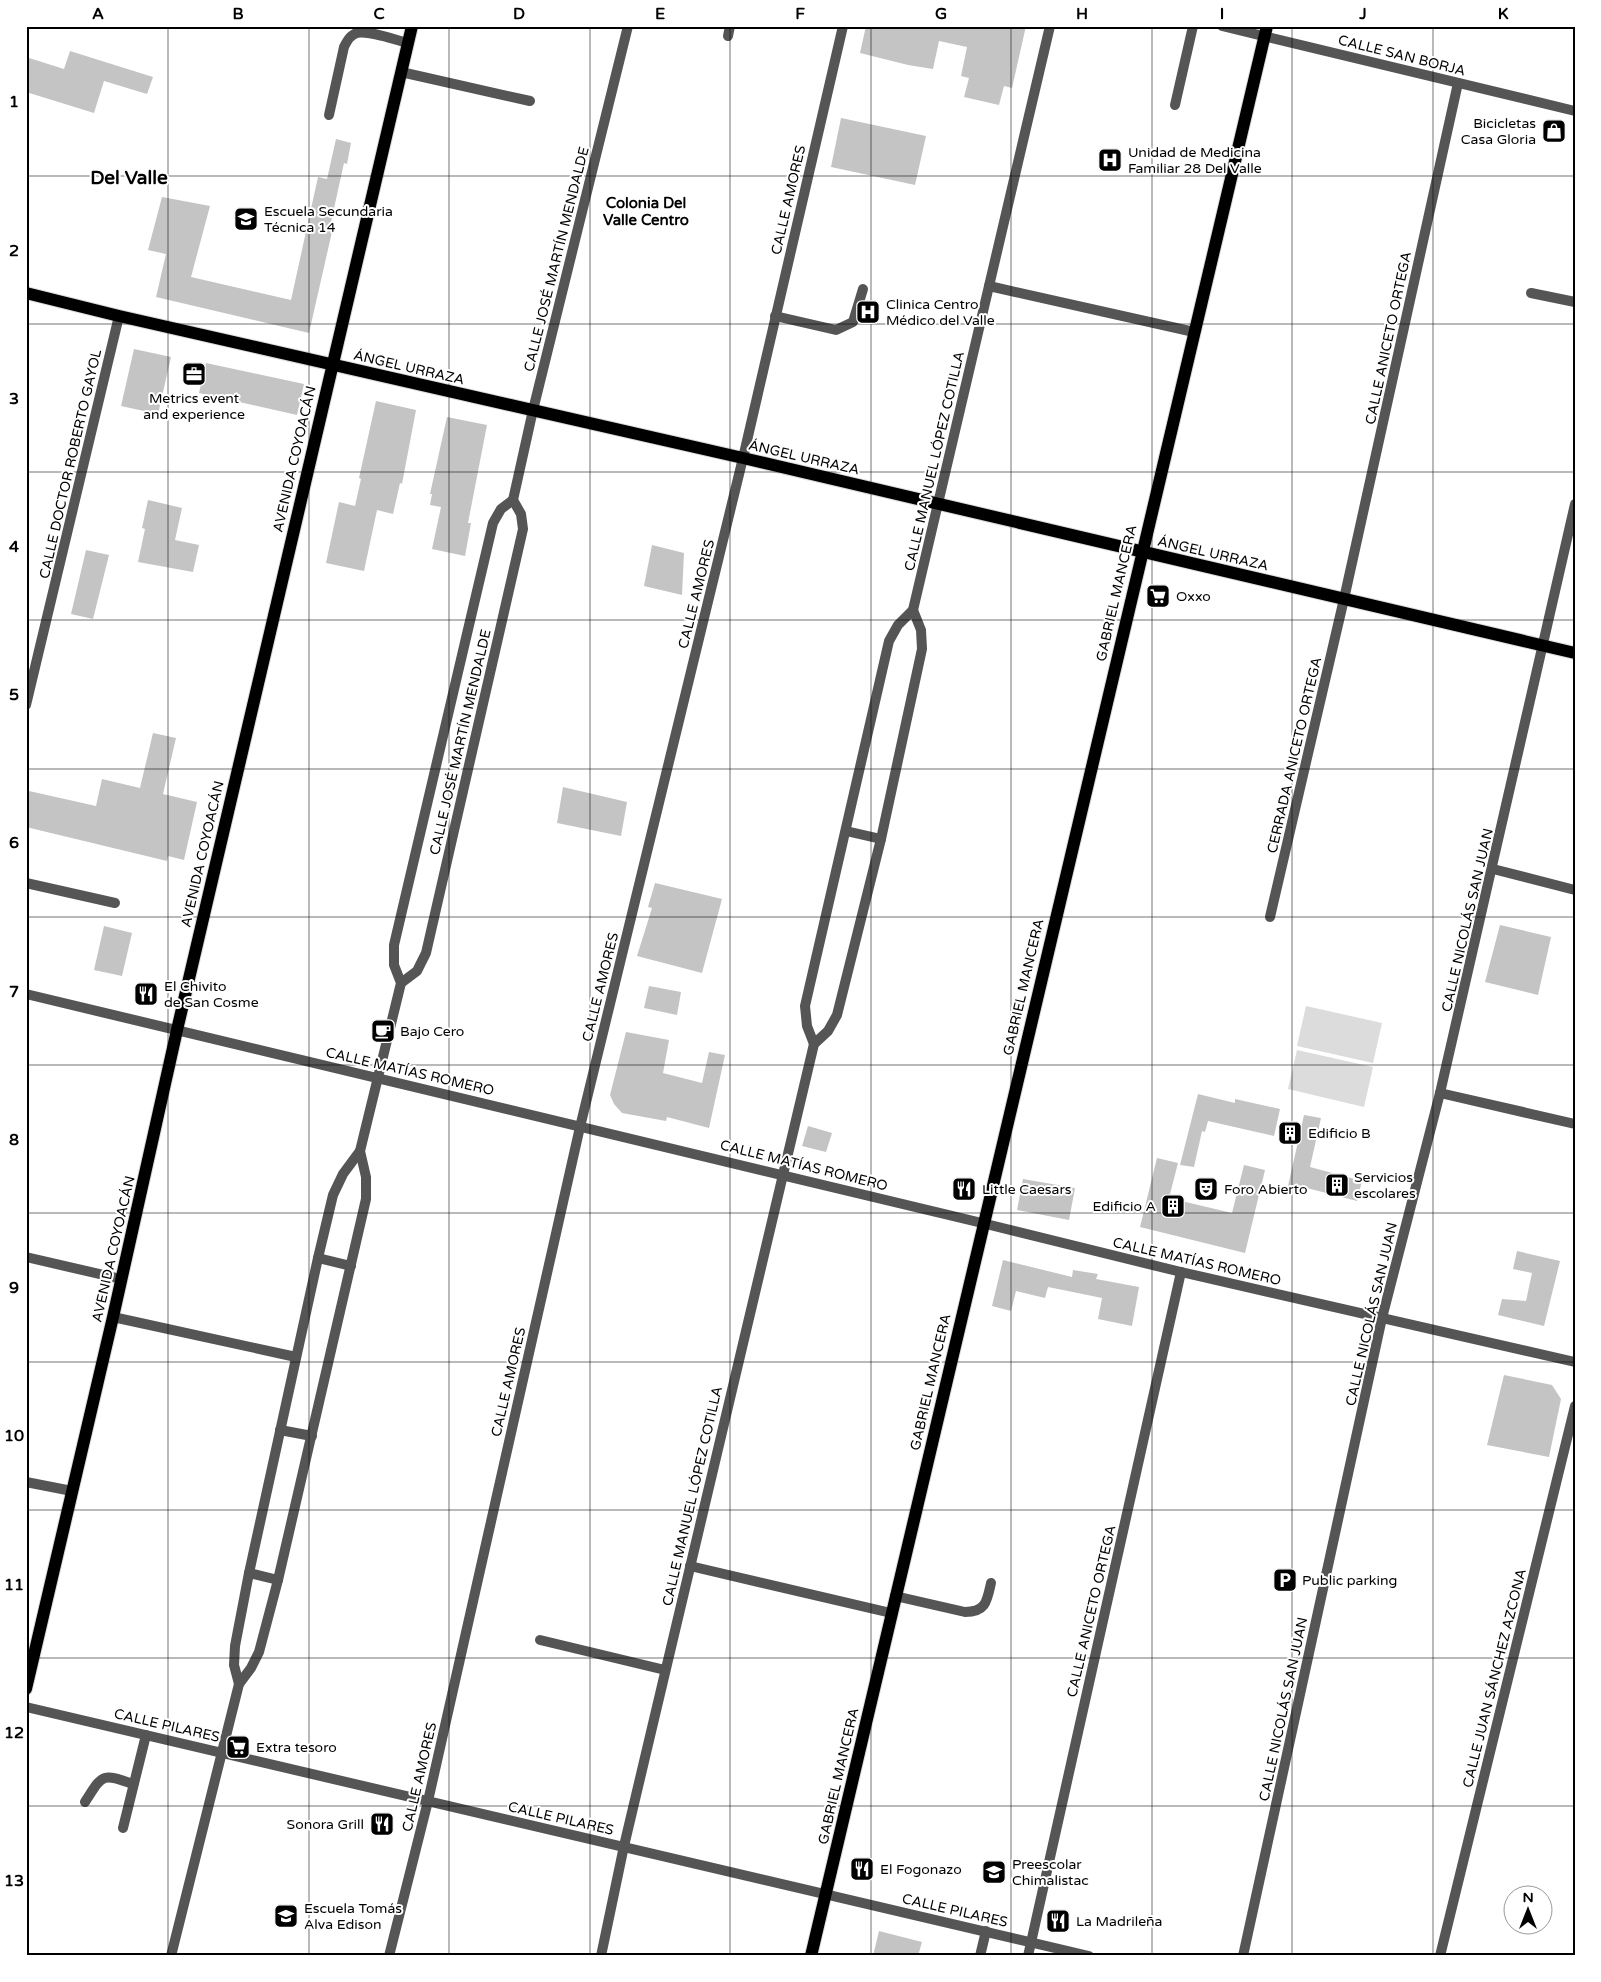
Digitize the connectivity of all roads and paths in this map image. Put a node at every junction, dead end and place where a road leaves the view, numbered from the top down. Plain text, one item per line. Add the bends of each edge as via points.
1 (412, 26) edge
2 (628, 26) edge
3 (843, 26) edge
4 (1050, 26) edge
5 (1193, 26) edge
6 (1222, 26) edge
7 (1266, 31) edge
8 (408, 43) junction
9 (401, 72) junction
10 (1458, 83) junction
11 (530, 101) dead end
12 (1175, 105) dead end
13 (1575, 111) edge
14 (329, 115) dead end
15 (989, 286) junction
16 (862, 289) dead end
17 (1531, 293) dead end
18 (26, 294) edge
19 (1575, 302) edge
20 (120, 316) junction
21 (775, 316) junction
22 (1194, 332) junction
23 (331, 365) junction
24 (533, 410) junction
25 (743, 458) junction
26 (513, 500) junction
27 (938, 504) junction
28 (1575, 504) edge
29 (1142, 552) junction
30 (1344, 599) junction
31 (913, 610) junction
32 (1543, 646) junction
33 (1575, 653) edge
34 (30, 673) edge
35 (26, 705) edge
36 (846, 831) junction
37 (881, 839) junction
38 (1493, 870) junction
39 (26, 883) edge
40 (1575, 890) edge
41 (115, 903) dead end
42 (1270, 917) dead end
43 (401, 984) junction
44 (26, 994) edge
45 (177, 1030) junction
46 (814, 1044) junction
47 (378, 1078) junction
48 (1440, 1093) junction
49 (1575, 1124) edge
50 (580, 1126) junction
51 (360, 1151) junction
52 (782, 1174) junction
53 (982, 1223) junction
54 (26, 1257) edge
55 (318, 1258) junction
56 (351, 1266) junction
57 (1181, 1272) junction
58 (121, 1279) junction
59 (113, 1316) junction
60 (1382, 1318) junction
61 (296, 1356) junction
62 (1575, 1362) edge
63 (1575, 1406) edge
64 (280, 1430) junction
65 (312, 1436) junction
66 (26, 1482) edge
67 (72, 1491) junction
68 (690, 1566) junction
69 (249, 1573) junction
70 (278, 1580) junction
71 (991, 1583) dead end
72 (895, 1596) junction
73 (891, 1613) junction
74 (540, 1640) dead end
75 (665, 1670) junction
76 (239, 1684) junction
77 (26, 1690) edge
78 (26, 1707) edge
79 (146, 1734) junction
80 (221, 1752) junction
81 (133, 1784) junction
82 (428, 1801) junction
83 (85, 1802) dead end
84 (123, 1828) dead end
85 (624, 1846) junction
86 (826, 1894) junction
87 (986, 1931) junction
88 (1031, 1942) junction
89 (172, 1956) edge
90 (389, 1956) edge
91 (601, 1956) edge
92 (811, 1956) edge
93 (980, 1956) edge
94 (1028, 1956) edge
95 (1089, 1956) edge
96 (1243, 1956) edge
97 (1440, 1956) edge

1 - 8 main road, AVENIDA COYOACÁN
2 - 24 street, CALLE JOSÉ MARTÍN MENDALDE
3 - 21 street, CALLE AMORES
4 - 15 street, CALLE MANUEL LÓPEZ COTILLA
5 - 12 street
6 - 7 street, CALLE SAN BORJA
7 - 10 street, CALLE SAN BORJA
7 - 22 main road, GABRIEL MANCERA
8 - 9 main road, AVENIDA COYOACÁN
8 - 14 street via 366,33 356,33 348,38
9 - 11 street
9 - 23 main road, AVENIDA COYOACÁN
10 - 13 street, CALLE SAN BORJA
10 - 30 street, CALLE ANICETO ORTEGA
15 - 22 street
15 - 27 street, CALLE MANUEL LÓPEZ COTILLA
16 - 21 street via 853,322 836,330
17 - 19 street
18 - 20 main road, ÁNGEL URRAZA
20 - 23 main road, ÁNGEL URRAZA
20 - 34 street, CALLE DOCTOR ROBERTO GAYOL
21 - 25 street, CALLE AMORES
22 - 29 main road, GABRIEL MANCERA
23 - 24 main road, ÁNGEL URRAZA
23 - 45 main road, AVENIDA COYOACÁN
24 - 25 main road, ÁNGEL URRAZA
24 - 26 street, CALLE JOSÉ MARTÍN MENDALDE
25 - 27 main road, ÁNGEL URRAZA
25 - 50 street, CALLE AMORES
26 - 43 street, CALLE JOSÉ MARTÍN MENDALDE via 501,509 493,522 394,945 394,965
26 - 43 street, CALLE JOSÉ MARTÍN MENDALDE via 521,514 523,529 426,953 417,971
27 - 29 main road, ÁNGEL URRAZA
27 - 31 street, CALLE MANUEL LÓPEZ COTILLA
28 - 32 street, CALLE NICOLÁS SAN JUAN
29 - 30 main road, ÁNGEL URRAZA
29 - 53 main road, GABRIEL MANCERA
30 - 32 main road, ÁNGEL URRAZA
30 - 42 street, CERRADA ANICETO ORTEGA
31 - 36 street, CALLE MANUEL LÓPEZ COTILLA via 898,625 889,641
31 - 37 street, CALLE MANUEL LÓPEZ COTILLA via 921,630 922,649
32 - 33 main road, ÁNGEL URRAZA
32 - 38 street, CALLE NICOLÁS SAN JUAN
34 - 35 street, CALLE DOCTOR ROBERTO GAYOL
36 - 37 street
36 - 46 street, CALLE MANUEL LÓPEZ COTILLA via 805,1006 806,1026
37 - 46 street, CALLE MANUEL LÓPEZ COTILLA via 837,1015 828,1031
38 - 40 street
38 - 48 street, CALLE NICOLÁS SAN JUAN
39 - 41 street
43 - 47 street
44 - 45 street, CALLE MATÍAS ROMERO
45 - 47 street, CALLE MATÍAS ROMERO
45 - 58 main road, AVENIDA COYOACÁN
46 - 52 street, CALLE MANUEL LÓPEZ COTILLA
47 - 50 street, CALLE MATÍAS ROMERO
47 - 51 street
48 - 49 street
48 - 60 street, CALLE NICOLÁS SAN JUAN
50 - 52 street, CALLE MATÍAS ROMERO
50 - 82 street, CALLE AMORES
51 - 55 street via 333,1195
51 - 56 street via 366,1177 366,1199
52 - 53 street, CALLE MATÍAS ROMERO
52 - 68 street, CALLE MANUEL LÓPEZ COTILLA
53 - 57 street, CALLE MATÍAS ROMERO
53 - 72 main road, GABRIEL MANCERA
54 - 58 street
55 - 56 street
55 - 61 street
56 - 65 street
57 - 60 street, CALLE MATÍAS ROMERO
57 - 88 street, CALLE ANICETO ORTEGA
58 - 59 main road, AVENIDA COYOACÁN
59 - 61 street
59 - 67 main road, AVENIDA COYOACÁN
60 - 62 street, CALLE MATÍAS ROMERO
60 - 96 street, CALLE NICOLÁS SAN JUAN
61 - 64 street
63 - 97 street, CALLE JUAN SÁNCHEZ AZCONA
64 - 65 street
64 - 69 street
65 - 70 street
66 - 67 street
67 - 77 main road, AVENIDA COYOACÁN
68 - 73 street
68 - 75 street, CALLE MANUEL LÓPEZ COTILLA
69 - 70 street
69 - 76 street via 235,1646 234,1665
70 - 76 street via 259,1652
71 - 72 street via 983,1607 975,1612
72 - 73 main road, GABRIEL MANCERA
73 - 86 main road, GABRIEL MANCERA
74 - 75 street
75 - 85 street, CALLE MANUEL LÓPEZ COTILLA
76 - 80 street
78 - 79 street, CALLE PILARES
79 - 80 street, CALLE PILARES
79 - 81 street
80 - 82 street, CALLE PILARES
80 - 89 street
81 - 83 street via 106,1777 99,1780
81 - 84 street
82 - 85 street, CALLE PILARES
82 - 90 street, CALLE AMORES
85 - 86 street, CALLE PILARES
85 - 91 street, CALLE MANUEL LÓPEZ COTILLA
86 - 87 street, CALLE PILARES
86 - 92 main road, GABRIEL MANCERA
87 - 88 street, CALLE PILARES
87 - 93 street
88 - 94 street, CALLE ANICETO ORTEGA
88 - 95 street, CALLE PILARES

